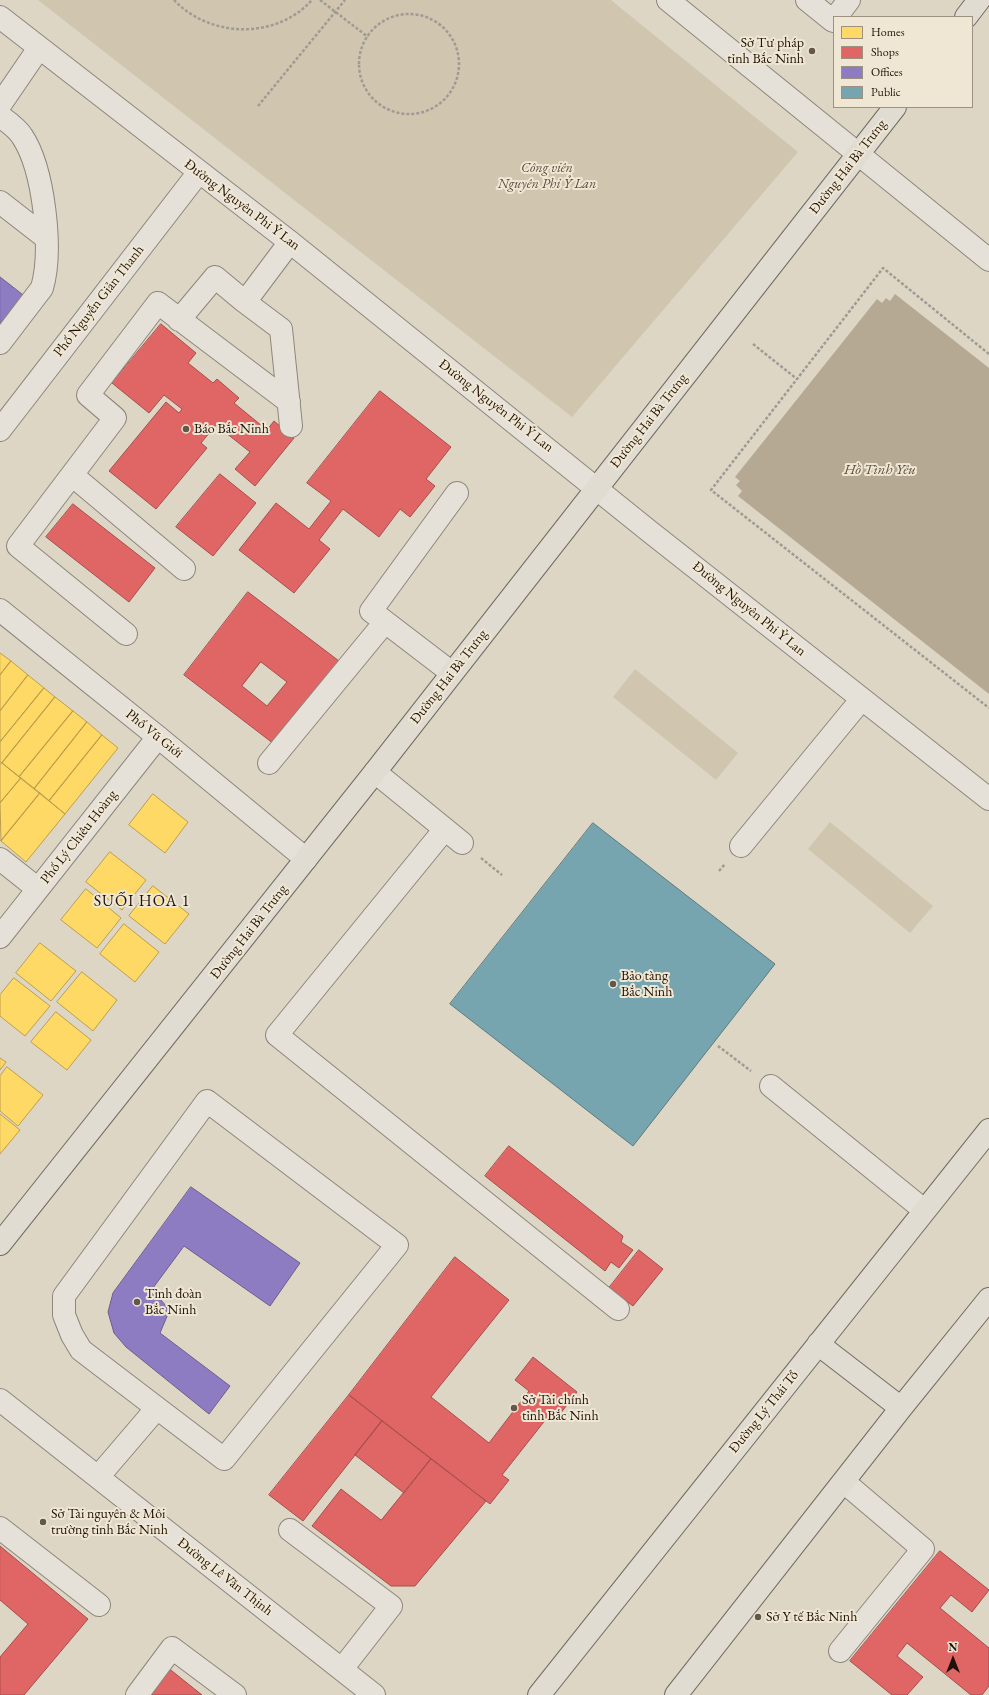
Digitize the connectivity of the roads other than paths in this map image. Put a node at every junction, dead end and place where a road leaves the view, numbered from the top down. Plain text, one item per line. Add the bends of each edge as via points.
1 (668, 0) edge
2 (808, 0) edge
3 (849, 0) edge
4 (979, 0) edge
5 (837, 16) edge
6 (967, 16) edge
7 (0, 17) edge
8 (833, 21) edge
9 (39, 48) junction
10 (0, 105) edge
11 (894, 108) edge
12 (0, 116) edge
13 (858, 154) junction
14 (199, 172) junction
15 (0, 202) edge
16 (45, 237) junction
17 (290, 242) junction
18 (989, 260) edge
19 (245, 302) junction
20 (179, 320) junction
21 (0, 344) edge
22 (289, 402) junction
23 (291, 426) dead end
24 (0, 430) edge
25 (72, 474) junction
26 (597, 488) junction
27 (457, 493) dead end
28 (184, 569) dead end
29 (0, 610) edge
30 (385, 622) junction
31 (126, 634) dead end
32 (452, 673) junction
33 (861, 700) junction
34 (158, 737) junction
35 (269, 763) dead end
36 (375, 772) junction
37 (989, 799) edge
38 (445, 829) junction
39 (462, 843) dead end
40 (741, 846) dead end
41 (0, 859) edge
42 (306, 859) junction
43 (38, 888) junction
44 (0, 937) edge
45 (771, 1086) road end
46 (989, 1130) edge
47 (924, 1210) junction
48 (0, 1244) edge
49 (989, 1299) edge
50 (618, 1310) dead end
51 (818, 1344) junction
52 (0, 1400) edge
53 (157, 1408) junction
54 (901, 1408) junction
55 (98, 1477) junction
56 (844, 1482) junction
57 (0, 1528) edge
58 (290, 1530) dead end
59 (99, 1605) dead end
60 (840, 1651) dead end
61 (342, 1669) junction
62 (137, 1695) edge
63 (235, 1695) edge
64 (374, 1695) edge
65 (539, 1695) edge
66 (676, 1695) edge

1 - 13 street
2 - 8 street
3 - 5 street
4 - 6 main road
7 - 9 street, Đường Nguyên Phi Ỷ Lan
9 - 10 street
9 - 14 street, Đường Nguyên Phi Ỷ Lan
11 - 13 main road, Đường Hai Bà Trưng
12 - 16 street via 18,130 31,153 39,179
13 - 18 street
13 - 26 main road, Đường Hai Bà Trưng
14 - 17 street, Đường Nguyên Phi Ỷ Lan
14 - 24 street, Phố Nguyễn Giản Thanh
15 - 16 street
16 - 21 street via 42,288
17 - 19 street
17 - 26 street, Đường Nguyên Phi Ỷ Lan
19 - 20 street via 215,277
19 - 22 street via 281,329
20 - 22 street
20 - 25 street via 158,303 88,395 115,418
22 - 23 street
25 - 28 street
25 - 31 street via 18,546
26 - 32 main road, Đường Hai Bà Trưng
26 - 33 street, Đường Nguyên Phi Ỷ Lan
27 - 30 street via 371,610
29 - 34 street, Phố Vũ Giới
30 - 32 street
30 - 35 street
32 - 36 main road, Đường Hai Bà Trưng
33 - 37 street, Đường Nguyên Phi Ỷ Lan
33 - 40 street
34 - 42 street, Phố Vũ Giới
34 - 43 street, Phố Lý Chiêu Hoàng
36 - 38 street
36 - 42 main road, Đường Hai Bà Trưng
38 - 39 street
38 - 50 street via 277,1035
41 - 43 street
42 - 48 main road, Đường Hai Bà Trưng
43 - 44 street, Phố Lý Chiêu Hoàng
45 - 47 street
46 - 47 main road, Đường Lý Thái Tổ
47 - 51 main road, Đường Lý Thái Tổ
49 - 54 main road
51 - 54 main road
51 - 65 main road, Đường Lý Thái Tổ
52 - 55 street, Đường Lê Văn Thịnh
53 - 53 street via 81,1350 64,1315 64,1296 207,1101 397,1245 224,1459
53 - 55 street
54 - 56 main road
55 - 61 street, Đường Lê Văn Thịnh
56 - 60 street via 923,1549
56 - 66 main road
57 - 59 street
58 - 61 street via 392,1606
61 - 64 street, Đường Lê Văn Thịnh
62 - 63 street via 172,1648

